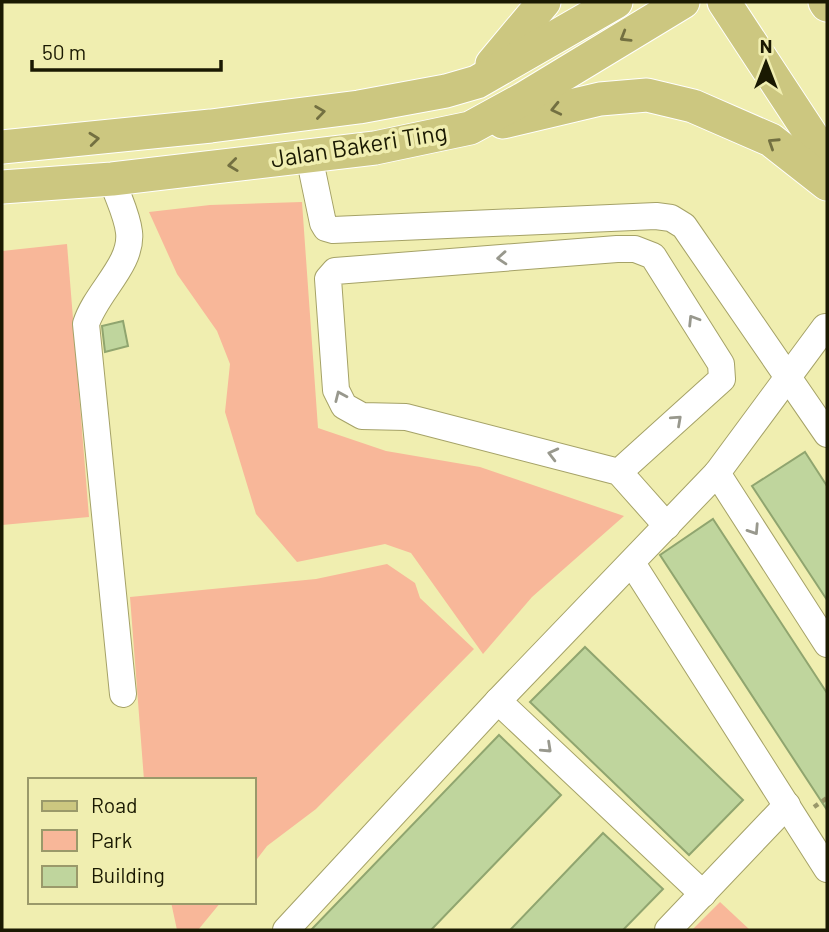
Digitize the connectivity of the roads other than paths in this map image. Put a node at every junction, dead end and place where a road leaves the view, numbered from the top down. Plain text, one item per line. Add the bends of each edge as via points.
1 (544, 2) edge
2 (616, 2) edge
3 (683, 2) edge
4 (724, 2) edge
5 (477, 82) junction
6 (470, 128) junction
7 (2, 130) edge
8 (55, 143) junction
9 (2, 147) edge
10 (309, 156) junction
11 (827, 159) edge
12 (112, 179) junction
13 (827, 184) edge
14 (2, 187) edge
15 (826, 329) edge
16 (789, 377) junction
17 (827, 434) edge
18 (625, 466) junction
19 (717, 473) junction
20 (667, 526) junction
21 (632, 563) junction
22 (827, 643) edge
23 (123, 694) dead end
24 (498, 701) junction
25 (787, 806) junction
26 (827, 869) edge
27 (703, 894) junction
28 (288, 929) edge
29 (668, 930) edge

1 - 5 main road
2 - 5 main road, Jalan Bakeri Ting
3 -> 6 main road, Jalan Bakeri Ting
4 - 11 main road
8 -> 5 main road, Jalan Bakeri Ting via 359,107
6 - 10 main road, Jalan Bakeri Ting
13 -> 6 main road via 771,140 693,106 647,95 600,99
7 - 8 street
8 - 9 main road, Jalan Bakeri Ting
10 -> 12 main road, Jalan Bakeri Ting
10 - 16 street via 323,223 333,230 671,218 684,226
12 - 14 main road, Jalan Bakeri Ting
12 - 23 street via 129,230 129,251 86,324
15 - 16 street
16 - 17 street
16 - 19 street
18 - 18 street via 405,417 362,416 344,406 336,390 328,279 335,271 617,249 653,256 721,364 722,379
18 - 20 street
19 - 20 street
19 -> 22 street
20 - 21 street
21 - 24 street
21 - 25 street
24 -> 27 street
24 - 28 street
25 - 26 street
25 - 27 street
27 - 29 street

